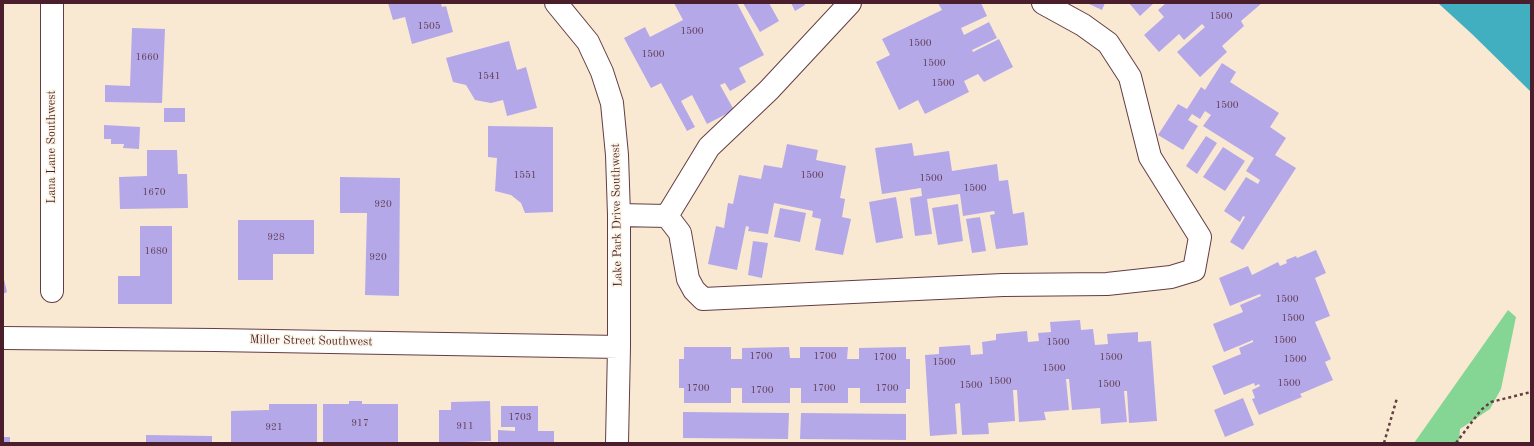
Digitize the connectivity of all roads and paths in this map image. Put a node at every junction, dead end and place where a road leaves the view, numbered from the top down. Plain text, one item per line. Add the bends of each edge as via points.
1 (52, 3) edge
2 (556, 3) edge
3 (850, 3) edge
4 (1043, 3) edge
5 (618, 215) junction
6 (667, 216) junction
7 (52, 291) dead end
8 (3, 338) edge
9 (619, 347) junction
10 (1531, 392) edge
11 (1397, 398) dead end
12 (617, 443) edge
13 (1384, 443) edge
14 (1456, 443) edge

1 - 7 street, Lana Lane Southwest
2 - 5 street, Lake Park Drive Southwest via 588,42 602,72 612,103 617,156
3 - 6 street via 768,90 709,147
4 - 6 street via 1083,25 1108,43 1130,77 1150,157 1200,237 1194,270 1171,277 1107,284 1003,285 703,299 688,279 680,233
5 - 6 street
5 - 9 street, Lake Park Drive Southwest
8 - 9 street, Miller Street Southwest
9 - 12 street, Lake Park Drive Southwest
10 - 14 path via 1491,402 1481,410
11 - 13 path

